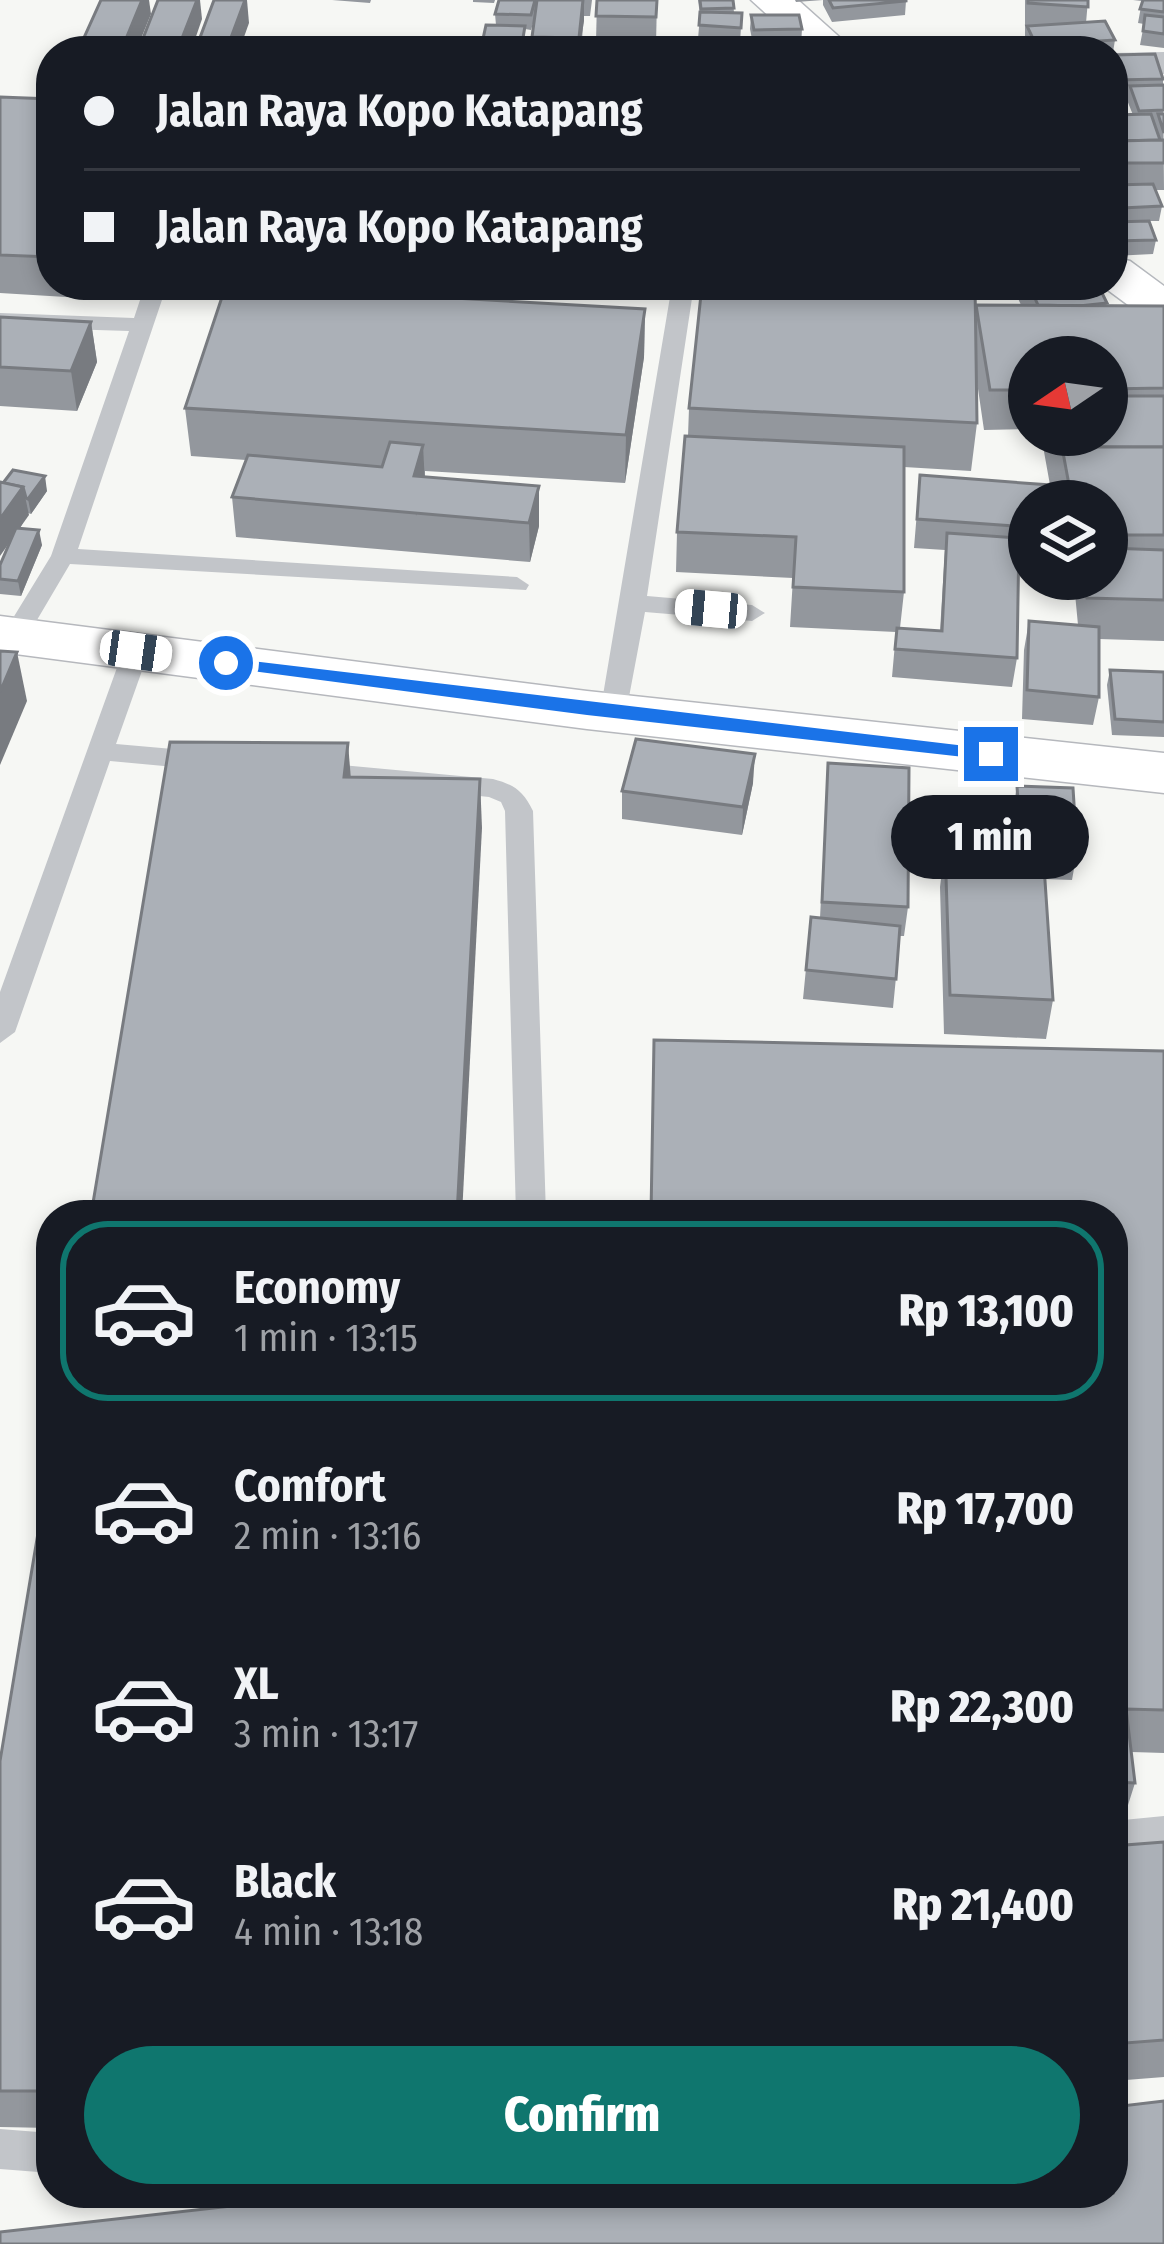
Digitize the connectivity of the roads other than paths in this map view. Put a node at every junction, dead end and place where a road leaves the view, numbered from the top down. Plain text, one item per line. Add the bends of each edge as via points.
1 (772, 0) edge
2 (814, 36) edge
3 (1164, 63) edge
4 (1128, 64) edge
5 (151, 300) edge
6 (682, 300) edge
7 (0, 320) edge
8 (142, 325) junction
9 (63, 556) junction
10 (517, 585) dead end
11 (631, 603) junction
12 (752, 613) dead end
13 (8, 636) edge
14 (136, 651) junction
15 (613, 713) junction
16 (100, 751) junction
17 (239, 764) edge
18 (285, 768) edge
19 (1164, 773) edge
20 (0, 1032) edge
21 (530, 1200) edge
22 (1164, 1834) edge
23 (1128, 1837) edge
24 (0, 2149) edge
25 (36, 2152) edge

1 - 2 main road
3 - 4 street
5 - 8 lane
6 - 11 lane via 668,463
7 - 8 lane
8 - 9 lane
9 - 10 lane
9 - 13 lane
11 - 12 lane
11 - 15 lane
13 - 14 main road
14 - 15 main road
14 - 16 lane
15 - 19 main road
16 - 17 lane
16 - 20 lane
18 - 21 lane via 512,796 519,811
22 - 23 lane
24 - 25 lane

